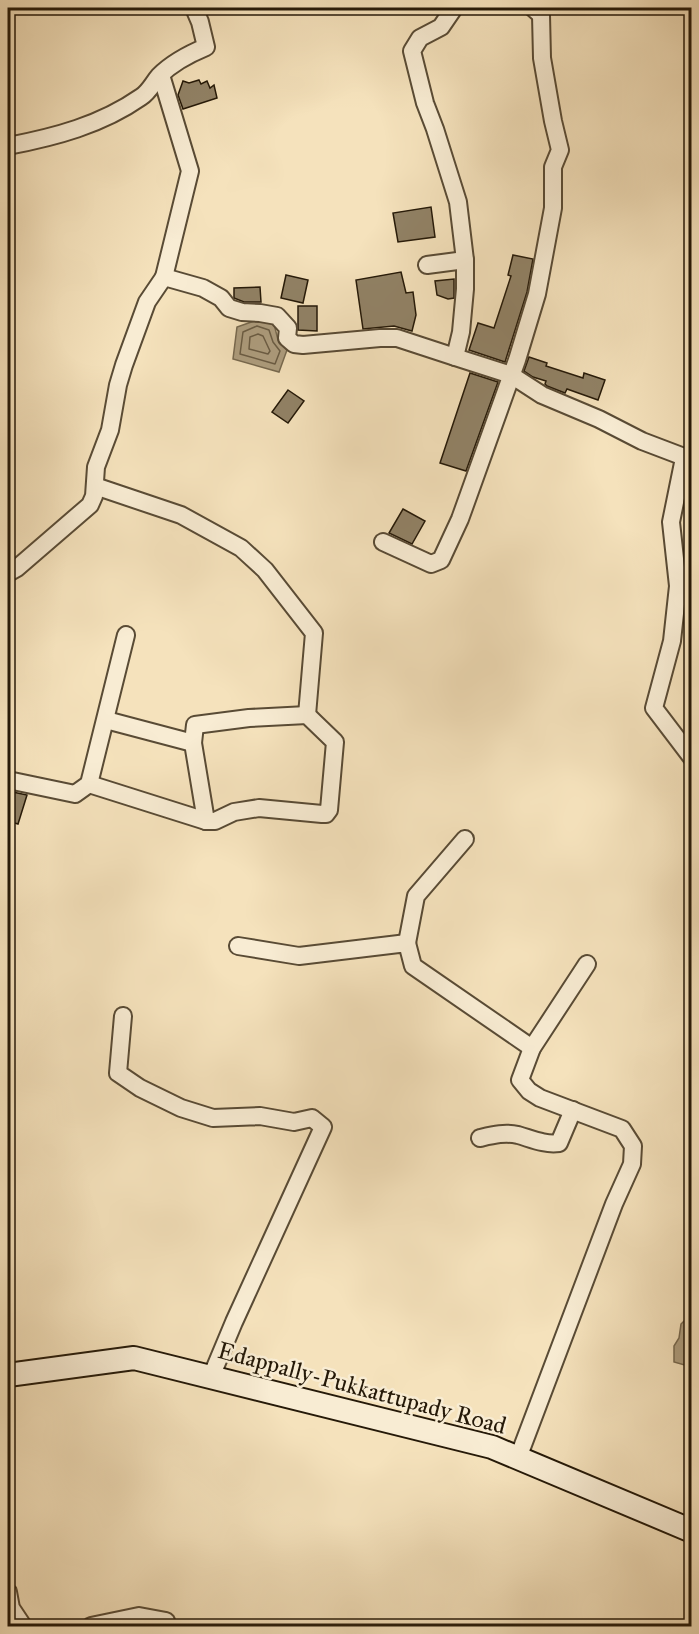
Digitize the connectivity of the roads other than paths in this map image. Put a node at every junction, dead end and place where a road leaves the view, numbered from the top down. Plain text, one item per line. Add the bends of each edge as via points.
1 (194, 8) edge
2 (469, 8) edge
3 (533, 8) edge
4 (453, 9) edge
5 (161, 75) junction
6 (8, 146) edge
7 (465, 260) junction
8 (427, 266) dead end
9 (164, 277) junction
10 (455, 357) junction
11 (511, 375) junction
12 (688, 459) edge
13 (95, 486) junction
14 (383, 542) dead end
15 (8, 573) edge
16 (126, 634) dead end
17 (307, 715) junction
18 (106, 720) junction
19 (193, 743) junction
20 (692, 758) edge
21 (8, 780) edge
22 (89, 784) junction
23 (206, 821) junction
24 (465, 839) dead end
25 (407, 944) junction
26 (238, 946) dead end
27 (587, 964) dead end
28 (123, 1016) dead end
29 (532, 1048) junction
30 (573, 1110) junction
31 (480, 1138) dead end
32 (8, 1375) edge
33 (212, 1377) junction
34 (518, 1458) junction
35 (692, 1531) edge
36 (8, 1592) edge
37 (166, 1621) dead end
38 (23, 1626) edge
39 (91, 1626) edge

1 - 5 street via 206,47
2 - 4 street
3 - 11 street via 540,15 542,58 560,150 553,167 553,208 537,294
4 - 7 street via 441,27 420,38 412,51 458,202
5 - 6 street via 144,95 120,111 69,132
5 - 9 street via 190,171
7 - 8 street
7 - 10 street via 464,314
9 - 10 street via 203,288 221,298 229,308 277,316 288,328 287,338 294,344 397,338
9 - 13 street via 147,302 124,365 110,430 96,467
10 - 11 street
11 - 12 street via 542,396
11 - 14 street via 460,519 441,560 430,564
12 - 20 street via 670,522 678,586 672,641 654,708
13 - 15 street via 90,505
13 - 17 street via 181,515 242,548 265,570 314,633
16 - 18 street
17 - 19 street via 195,725
17 - 23 street via 335,742 326,814 259,808
18 - 19 street
18 - 22 street
19 - 23 street
21 - 22 street via 75,794
22 - 23 street
24 - 25 street via 416,896
25 - 26 street via 299,956
25 - 29 street via 413,966
27 - 29 street
28 - 33 street via 118,1073 140,1088 213,1118 260,1116 294,1122 312,1118 323,1127
29 - 30 street via 520,1080 535,1095
30 - 31 street via 559,1143 515,1135
30 - 34 street via 622,1129 633,1146 632,1164
32 - 33 main road, Edappally-Pukkattupady Road via 135,1358
33 - 34 main road, Edappally-Pukkattupady Road via 492,1447
34 - 35 main road, Edappally-Pukkattupady Road
36 - 38 street via 11,1608
37 - 39 street via 139,1616

